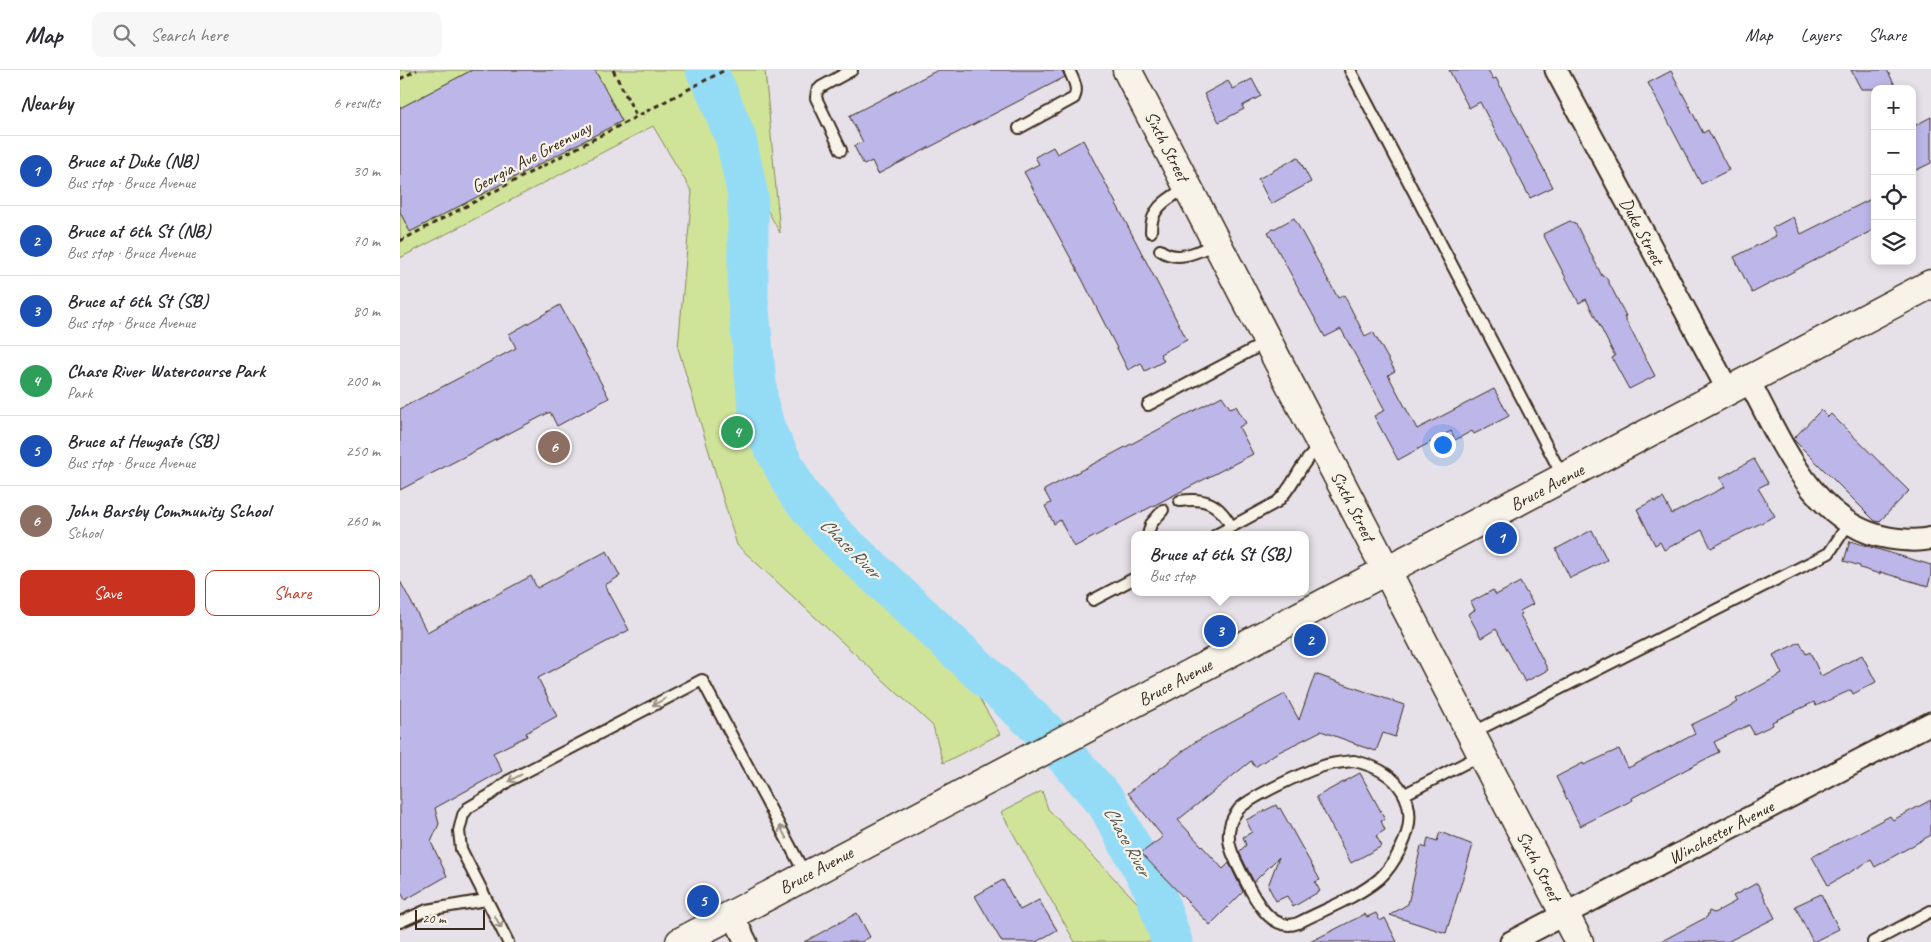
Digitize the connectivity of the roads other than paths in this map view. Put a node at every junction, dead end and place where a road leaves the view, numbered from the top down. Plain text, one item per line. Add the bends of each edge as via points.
1 (852, 70) edge
2 (1068, 70) edge
3 (1127, 70) edge
4 (1350, 70) edge
5 (1556, 70) edge
6 (1019, 128) dead end
7 (841, 150) dead end
8 (1188, 186) junction
9 (1151, 232) dead end
10 (1217, 244) junction
11 (1160, 250) dead end
12 (1931, 284) edge
13 (1268, 342) junction
14 (1739, 386) junction
15 (1148, 405) dead end
16 (1322, 447) junction
17 (1564, 478) junction
18 (1180, 501) dead end
19 (1163, 510) dead end
20 (1848, 523) junction
21 (1231, 526) junction
22 (1149, 531) edge
23 (1223, 531) edge
24 (1931, 538) edge
25 (1386, 571) junction
26 (1131, 580) edge
27 (1093, 600) dead end
28 (1931, 722) edge
29 (1476, 744) junction
30 (1405, 794) junction
31 (806, 875) junction
32 (486, 900) junction
33 (1931, 911) edge
34 (732, 914) junction
35 (1564, 914) junction
36 (400, 922) edge
37 (508, 942) edge
38 (680, 942) edge
39 (746, 942) edge
40 (1511, 942) edge
41 (1579, 942) edge
42 (1873, 942) edge

1 - 7 lane via 821,86 816,98
2 - 6 lane via 1077,92 1074,98
3 - 8 street, Sixth Street
4 - 17 lane
5 - 14 street, Duke Street
8 - 9 lane via 1163,202 1152,219
8 - 10 street, Sixth Street
10 - 11 lane via 1182,256
10 - 13 street, Sixth Street
12 - 14 street, Bruce Avenue
13 - 15 lane
13 - 16 street, Sixth Street
14 - 17 street, Bruce Avenue
14 - 20 street via 1796,469 1821,500
16 - 21 lane via 1309,456 1285,495 1277,502
16 - 25 street, Sixth Street
17 - 25 street, Bruce Avenue
18 - 21 lane via 1202,500 1212,504 1224,513
19 - 22 lane
20 - 24 street via 1874,536 1900,540
20 - 29 lane via 1830,553
21 - 23 lane
25 - 29 street, Sixth Street
25 - 31 street, Bruce Avenue
26 - 27 lane
28 - 35 street, Winchester Avenue
29 - 30 lane
29 - 35 street, Sixth Street
30 - 30 lane via 1400,786 1368,764 1354,761 1321,766 1240,808 1229,827 1228,842 1254,897 1265,912 1275,921 1292,926 1368,887 1389,869 1406,839 1410,821
31 -> 32 lane via 702,680 508,781 468,808 459,832 461,849
31 - 34 street, Bruce Avenue
32 - 36 lane via 426,910
32 -> 37 lane
33 - 42 lane
34 - 38 street, Bruce Avenue
34 - 39 street
35 - 40 street, Winchester Avenue
35 - 41 street, Sixth Street

